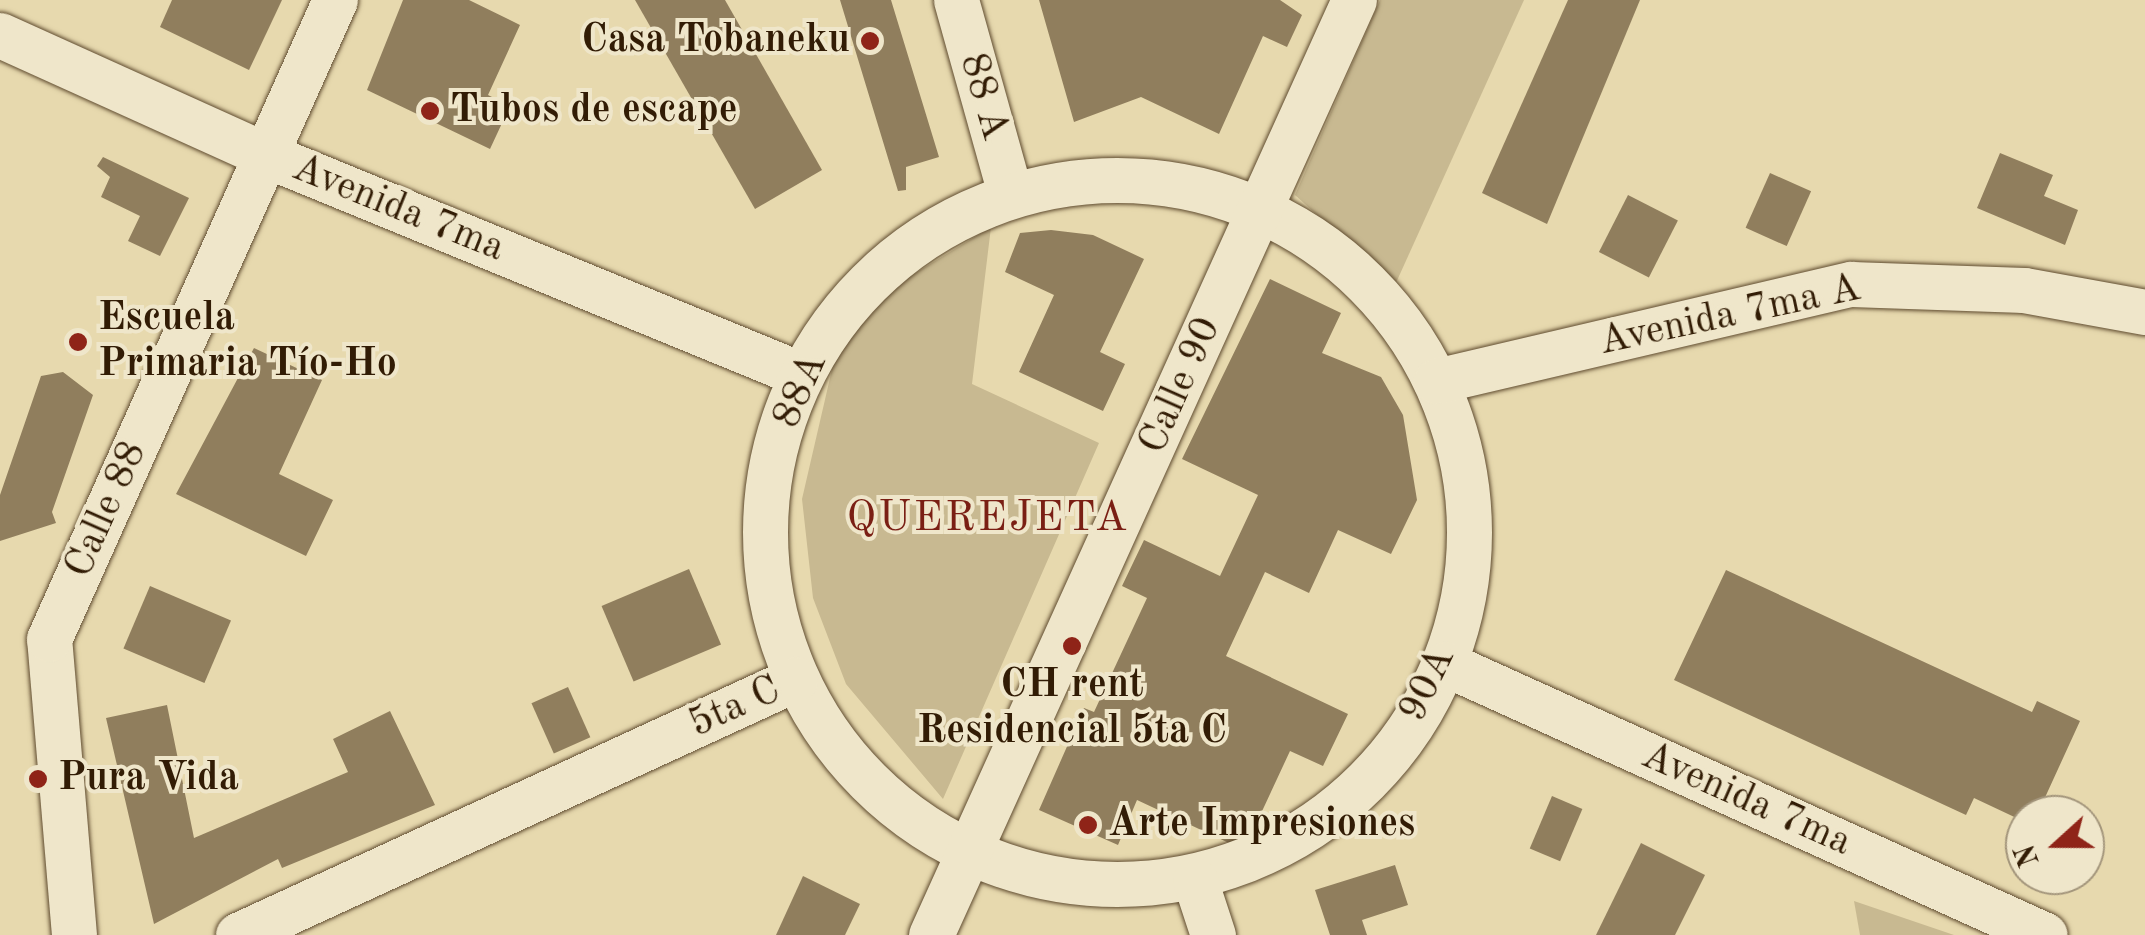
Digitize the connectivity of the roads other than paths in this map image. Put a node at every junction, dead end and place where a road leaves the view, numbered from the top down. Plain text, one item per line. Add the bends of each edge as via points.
1 (335, 0) edge
2 (956, 0) edge
3 (1354, 0) edge
4 (0, 36) edge
5 (266, 155) junction
6 (1010, 194) junction
7 (1261, 209) junction
8 (2145, 312) edge
9 (800, 374) junction
10 (1436, 381) junction
11 (1446, 664) junction
12 (795, 679) junction
13 (969, 856) junction
14 (1195, 880) junction
15 (74, 935) edge
16 (238, 935) edge
17 (931, 935) edge
18 (1214, 935) edge
19 (2045, 935) edge

1 - 5 street, Calle 88
2 - 6 street, 88 A
3 - 7 street, Calle 90
4 - 5 street, Avenida 7ma
5 - 9 street, Avenida 7ma
5 - 15 street, Calle 88 via 49,639
6 - 7 street, 88A via 1094,178 1146,181
6 - 9 street, 88A via 910,246 852,296
7 - 10 street, 90A via 1332,252 1392,310
7 - 13 street, Calle 90
8 - 10 street, Avenida 7ma A via 2024,290 1851,284
9 - 12 street, 88A via 768,491 766,578
10 - 11 street, 90A via 1466,492 1468,570
11 - 14 street, 90A via 1388,762 1301,836
11 - 19 street, Avenida 7ma
12 - 13 street, 5ta C via 838,751 898,811
12 - 16 street, 5ta C
13 - 14 street, 5ta C via 1080,886
13 - 17 street, Calle 90
14 - 18 street

